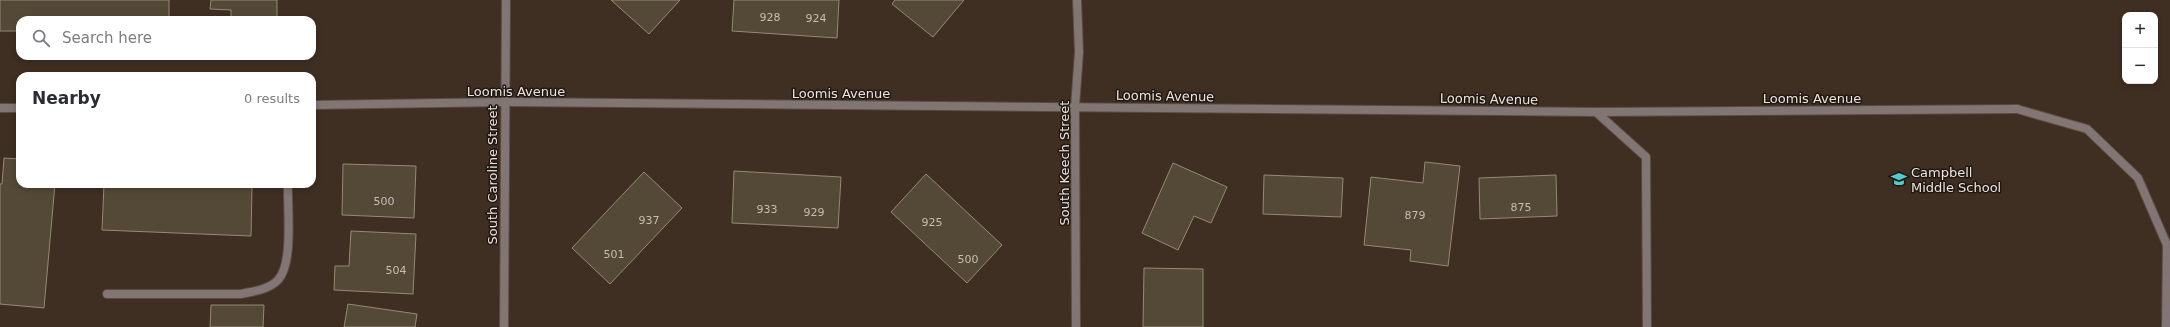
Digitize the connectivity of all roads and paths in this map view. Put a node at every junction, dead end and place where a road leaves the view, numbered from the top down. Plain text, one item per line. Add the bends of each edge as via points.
1 (506, 0) edge
2 (1077, 0) edge
3 (505, 102) junction
4 (316, 105) edge
5 (1075, 107) junction
6 (0, 108) edge
7 (16, 108) edge
8 (1596, 112) junction
9 (288, 188) edge
10 (106, 294) dead end
11 (2168, 312) edge
12 (504, 327) edge
13 (1076, 327) edge
14 (1647, 327) edge
15 (2166, 327) edge

1 - 3 street, South Caroline Street
2 - 5 street, South Keech Street via 1079,52
3 - 4 street, Loomis Avenue
3 - 5 street, Loomis Avenue
3 - 12 street, South Caroline Street
5 - 8 street, Loomis Avenue
5 - 13 street, South Keech Street
6 - 7 street
8 - 11 street, Loomis Avenue via 2017,109 2086,129 2138,178 2167,245
8 - 14 street via 1646,157
9 - 10 street via 286,266 279,280 271,286 241,294
11 - 15 street, Loomis Avenue

